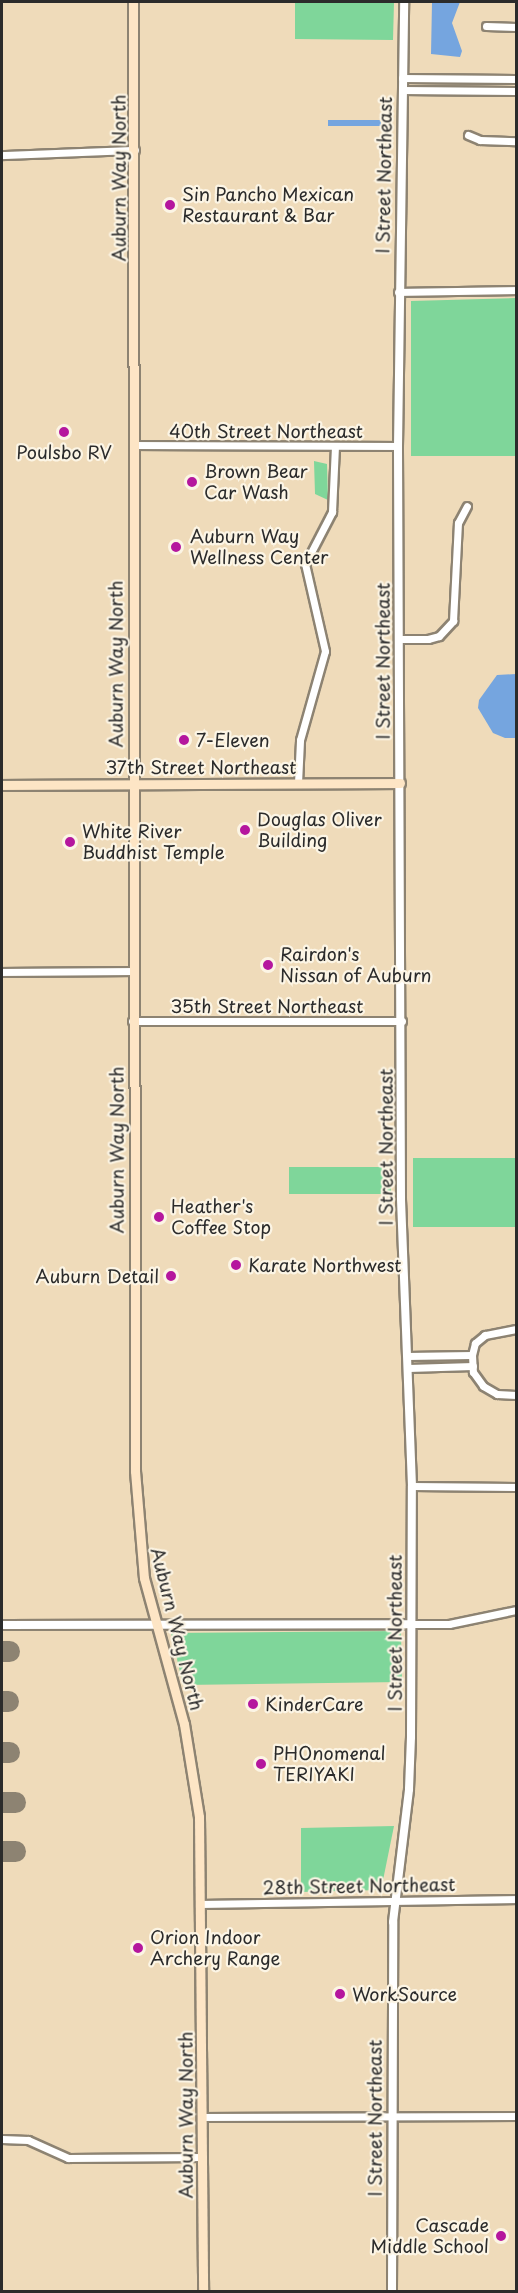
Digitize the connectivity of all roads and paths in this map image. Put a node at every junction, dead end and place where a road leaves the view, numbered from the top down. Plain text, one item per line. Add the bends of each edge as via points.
1 (133, 2) edge
2 (404, 2) edge
3 (486, 26) dead end
4 (516, 27) edge
5 (402, 78) junction
6 (516, 79) edge
7 (402, 90) junction
8 (516, 91) edge
9 (468, 135) dead end
10 (516, 141) edge
11 (135, 150) junction
12 (2, 155) edge
13 (516, 290) edge
14 (398, 292) junction
15 (134, 446) junction
16 (335, 446) junction
17 (398, 446) junction
18 (467, 506) dead end
19 (399, 639) junction
20 (132, 783) junction
21 (298, 783) junction
22 (400, 783) junction
23 (2, 785) edge
24 (133, 971) junction
25 (2, 972) edge
26 (132, 1021) junction
27 (402, 1021) junction
28 (516, 1329) edge
29 (407, 1356) junction
30 (472, 1356) junction
31 (473, 1365) junction
32 (408, 1368) junction
33 (516, 1395) edge
34 (412, 1486) junction
35 (516, 1487) edge
36 (516, 1610) edge
37 (156, 1624) junction
38 (411, 1624) junction
39 (2, 1625) edge
40 (516, 1899) edge
41 (394, 1901) junction
42 (203, 1904) junction
43 (516, 2116) edge
44 (202, 2117) junction
45 (392, 2117) junction
46 (2, 2139) edge
47 (203, 2157) junction
48 (204, 2292) edge
49 (392, 2292) edge

1 - 11 main road, Auburn Way North
2 - 5 street, I Street Northeast
3 - 4 street
5 - 6 street
5 - 7 street, I Street Northeast
7 - 8 street
7 - 14 street, I Street Northeast
9 - 10 street via 480,140
11 - 12 street
11 - 15 main road, Auburn Way North
13 - 14 street
14 - 17 street, I Street Northeast
15 - 16 street, 40th Street Northeast
15 - 20 main road, Auburn Way North
16 - 17 street, 40th Street Northeast
16 - 21 street via 332,512 305,564 325,651 300,740
17 - 19 street, I Street Northeast
18 - 19 street via 458,523 453,621 439,636
19 - 22 street, I Street Northeast
20 - 21 main road, 37th Street Northeast
20 - 23 main road, 37th Street Northeast
20 - 24 main road, Auburn Way North
21 - 22 main road, 37th Street Northeast
22 - 27 street, I Street Northeast
24 - 25 street
24 - 26 main road, Auburn Way North
26 - 27 street, 35th Street Northeast
26 - 37 main road, Auburn Way North via 136,1506 141,1558
27 - 29 street, I Street Northeast via 402,1282
28 - 30 street via 484,1335 475,1343
29 - 30 street
29 - 32 street, I Street Northeast
30 - 31 street
31 - 32 street
31 - 33 street via 483,1386 497,1394
32 - 34 street, I Street Northeast
34 - 35 street
34 - 38 street, I Street Northeast
36 - 38 street via 449,1624
37 - 38 street
37 - 39 street
37 - 42 main road, Auburn Way North via 193,1771
38 - 41 street, I Street Northeast via 409,1788
40 - 41 street, 28th Street Northeast
41 - 42 street, 28th Street Northeast
41 - 45 street, I Street Northeast
42 - 44 main road, Auburn Way North
43 - 45 street
44 - 45 street
44 - 47 main road, Auburn Way North
45 - 49 street, I Street Northeast
46 - 47 street via 28,2140 66,2157
47 - 48 main road, Auburn Way North

